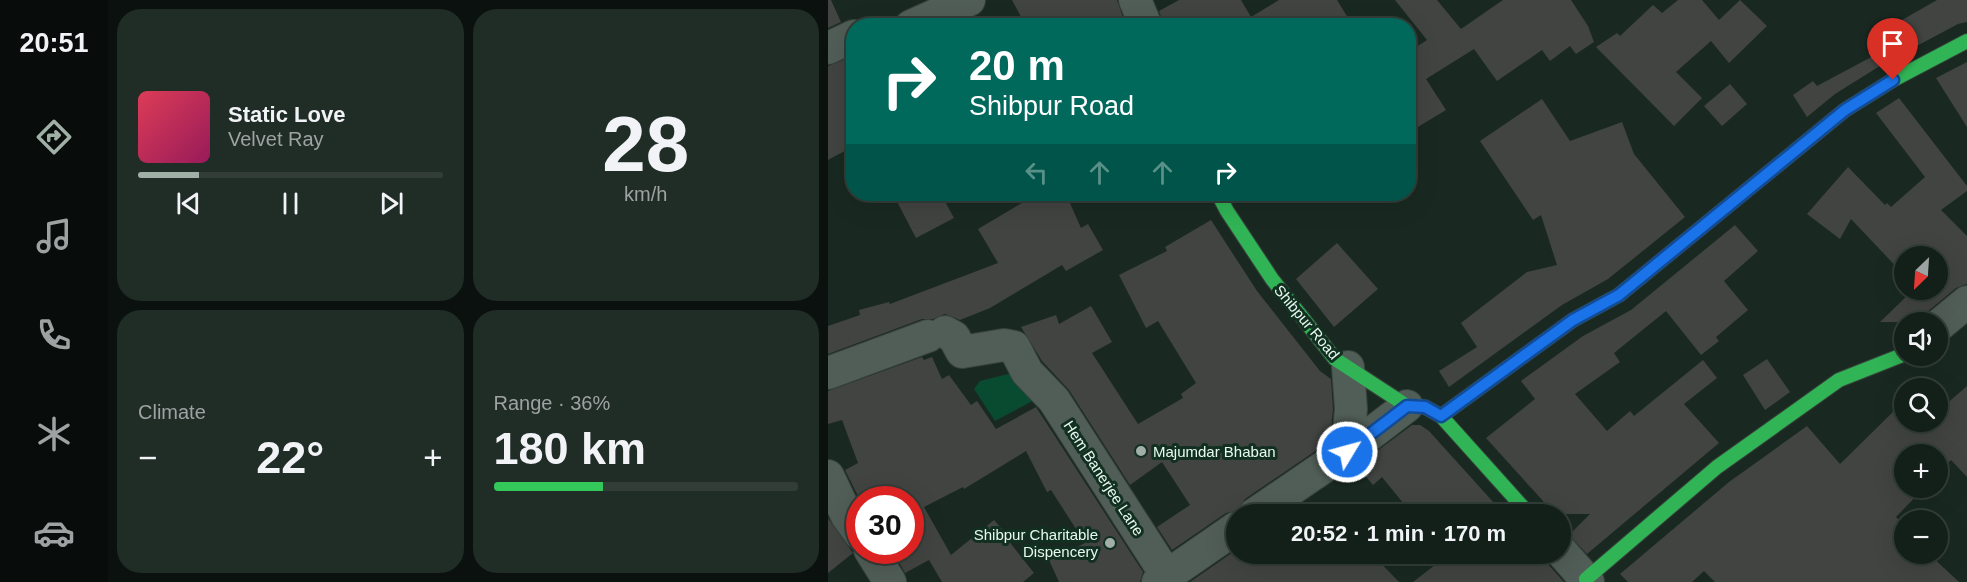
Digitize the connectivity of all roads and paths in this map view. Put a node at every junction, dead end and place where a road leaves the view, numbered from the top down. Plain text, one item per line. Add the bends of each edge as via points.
1 (969, 0) edge
2 (1135, 0) edge
3 (929, 18) edge
4 (1143, 18) edge
5 (846, 40) edge
6 (1967, 41) edge
7 (828, 48) edge
8 (1222, 201) edge
9 (1967, 302) edge
10 (1948, 318) edge
11 (1894, 358) edge
12 (1348, 367) junction
13 (828, 373) edge
14 (1407, 406) junction
15 (1441, 416) junction
16 (1347, 452) junction
17 (828, 476) edge
18 (1270, 504) edge
19 (1520, 504) edge
20 (846, 512) edge
21 (1226, 535) edge
22 (1571, 563) edge
23 (879, 564) edge
24 (1162, 579) edge
25 (1587, 581) edge
26 (890, 582) edge

1 - 3 street
2 - 4 street
5 - 7 street
6 - 15 street via 1845,110 1619,295 1573,320
8 - 12 street, Shibpur Road via 1272,279 1335,359
9 - 10 street
11 - 25 street via 1839,380 1717,467
12 - 14 street, Shibpur Road
12 - 16 street via 1351,409
13 - 24 street, Hem Banerjee Lane via 937,334 954,337 962,352 1014,347 1027,372 1054,400
14 - 15 street, Shibpur Road via 1425,407
14 - 16 street
15 - 19 street, Shibpur Road
16 - 18 street
17 - 20 street
21 - 24 street
22 - 25 street
23 - 26 street

